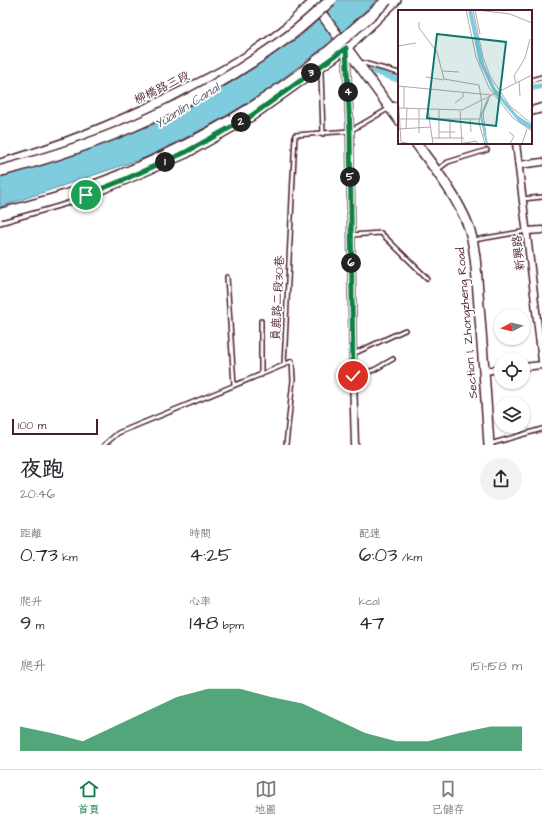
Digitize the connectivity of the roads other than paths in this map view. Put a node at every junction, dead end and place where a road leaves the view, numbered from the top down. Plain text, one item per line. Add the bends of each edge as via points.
1 (331, 0) edge
2 (387, 0) edge
3 (396, 0) edge
4 (314, 1) edge
5 (346, 48) junction
6 (356, 61) junction
7 (321, 73) dead end
8 (398, 73) edge
9 (542, 78) edge
10 (532, 80) edge
11 (398, 106) edge
12 (389, 108) junction
13 (542, 108) edge
14 (532, 111) edge
15 (398, 119) edge
16 (350, 131) junction
17 (323, 134) junction
18 (417, 144) edge
19 (516, 144) edge
20 (487, 150) dead end
21 (542, 162) edge
22 (0, 164) edge
23 (519, 165) junction
24 (0, 171) edge
25 (437, 171) junction
26 (542, 197) edge
27 (523, 199) junction
28 (0, 214) edge
29 (0, 220) edge
30 (542, 230) edge
31 (527, 231) junction
32 (351, 235) junction
33 (472, 240) junction
34 (226, 276) dead end
35 (427, 278) dead end
36 (542, 297) edge
37 (535, 298) junction
38 (261, 321) dead end
39 (405, 330) dead end
40 (352, 354) junction
41 (393, 359) dead end
42 (542, 361) edge
43 (542, 365) edge
44 (284, 366) junction
45 (530, 366) edge
46 (494, 370) edge
47 (484, 371) junction
48 (261, 375) junction
49 (353, 376) junction
50 (234, 386) junction
51 (542, 429) edge
52 (104, 445) edge
53 (286, 445) edge
54 (355, 445) edge
55 (489, 445) edge

1 - 24 highway, bridge via 286,39 201,94 114,135 41,161
2 - 28 highway, bridge via 305,71 245,112 213,130 121,175
3 - 5 main road
4 - 5 main road
4 - 22 main road, 柳橋路三段 via 282,31 243,58 196,85 110,126 40,153
5 - 6 main road
5 - 16 street
5 - 29 main road via 251,116 186,152 86,195
6 - 8 lane
6 - 12 main road
7 - 17 lane
9 - 10 lane
11 - 12 street
12 - 15 main road
12 - 16 lane, 員鹿路二段30巷
13 - 14 street
16 - 17 lane, 員鹿路二段30巷
16 - 32 street
17 - 44 lane, 員鹿路二段30巷 via 295,135
18 - 25 main road, Section 1, Zhongzheng Road
19 - 23 street, 新興路
20 - 25 lane via 448,162
21 - 23 street
23 - 27 street, 新興路
25 - 33 main road, Section 1, Zhongzheng Road via 457,202
26 - 27 lane
27 - 31 street, 新興路
30 - 31 street
31 - 33 lane
31 - 37 street, 新興路
32 - 35 lane via 381,233
32 - 40 street
33 - 47 main road, Section 1, Zhongzheng Road
34 - 50 lane
36 - 37 street
37 - 42 street, 新興路
38 - 48 lane
39 - 40 lane
40 - 49 street
41 - 49 lane via 374,370
43 - 45 street
44 - 48 lane
44 - 53 lane via 292,361 294,380
46 - 47 street
47 - 55 main road, Section 1, Zhongzheng Road
48 - 50 lane
49 - 54 street
50 - 52 lane via 118,433
51 - 55 lane

